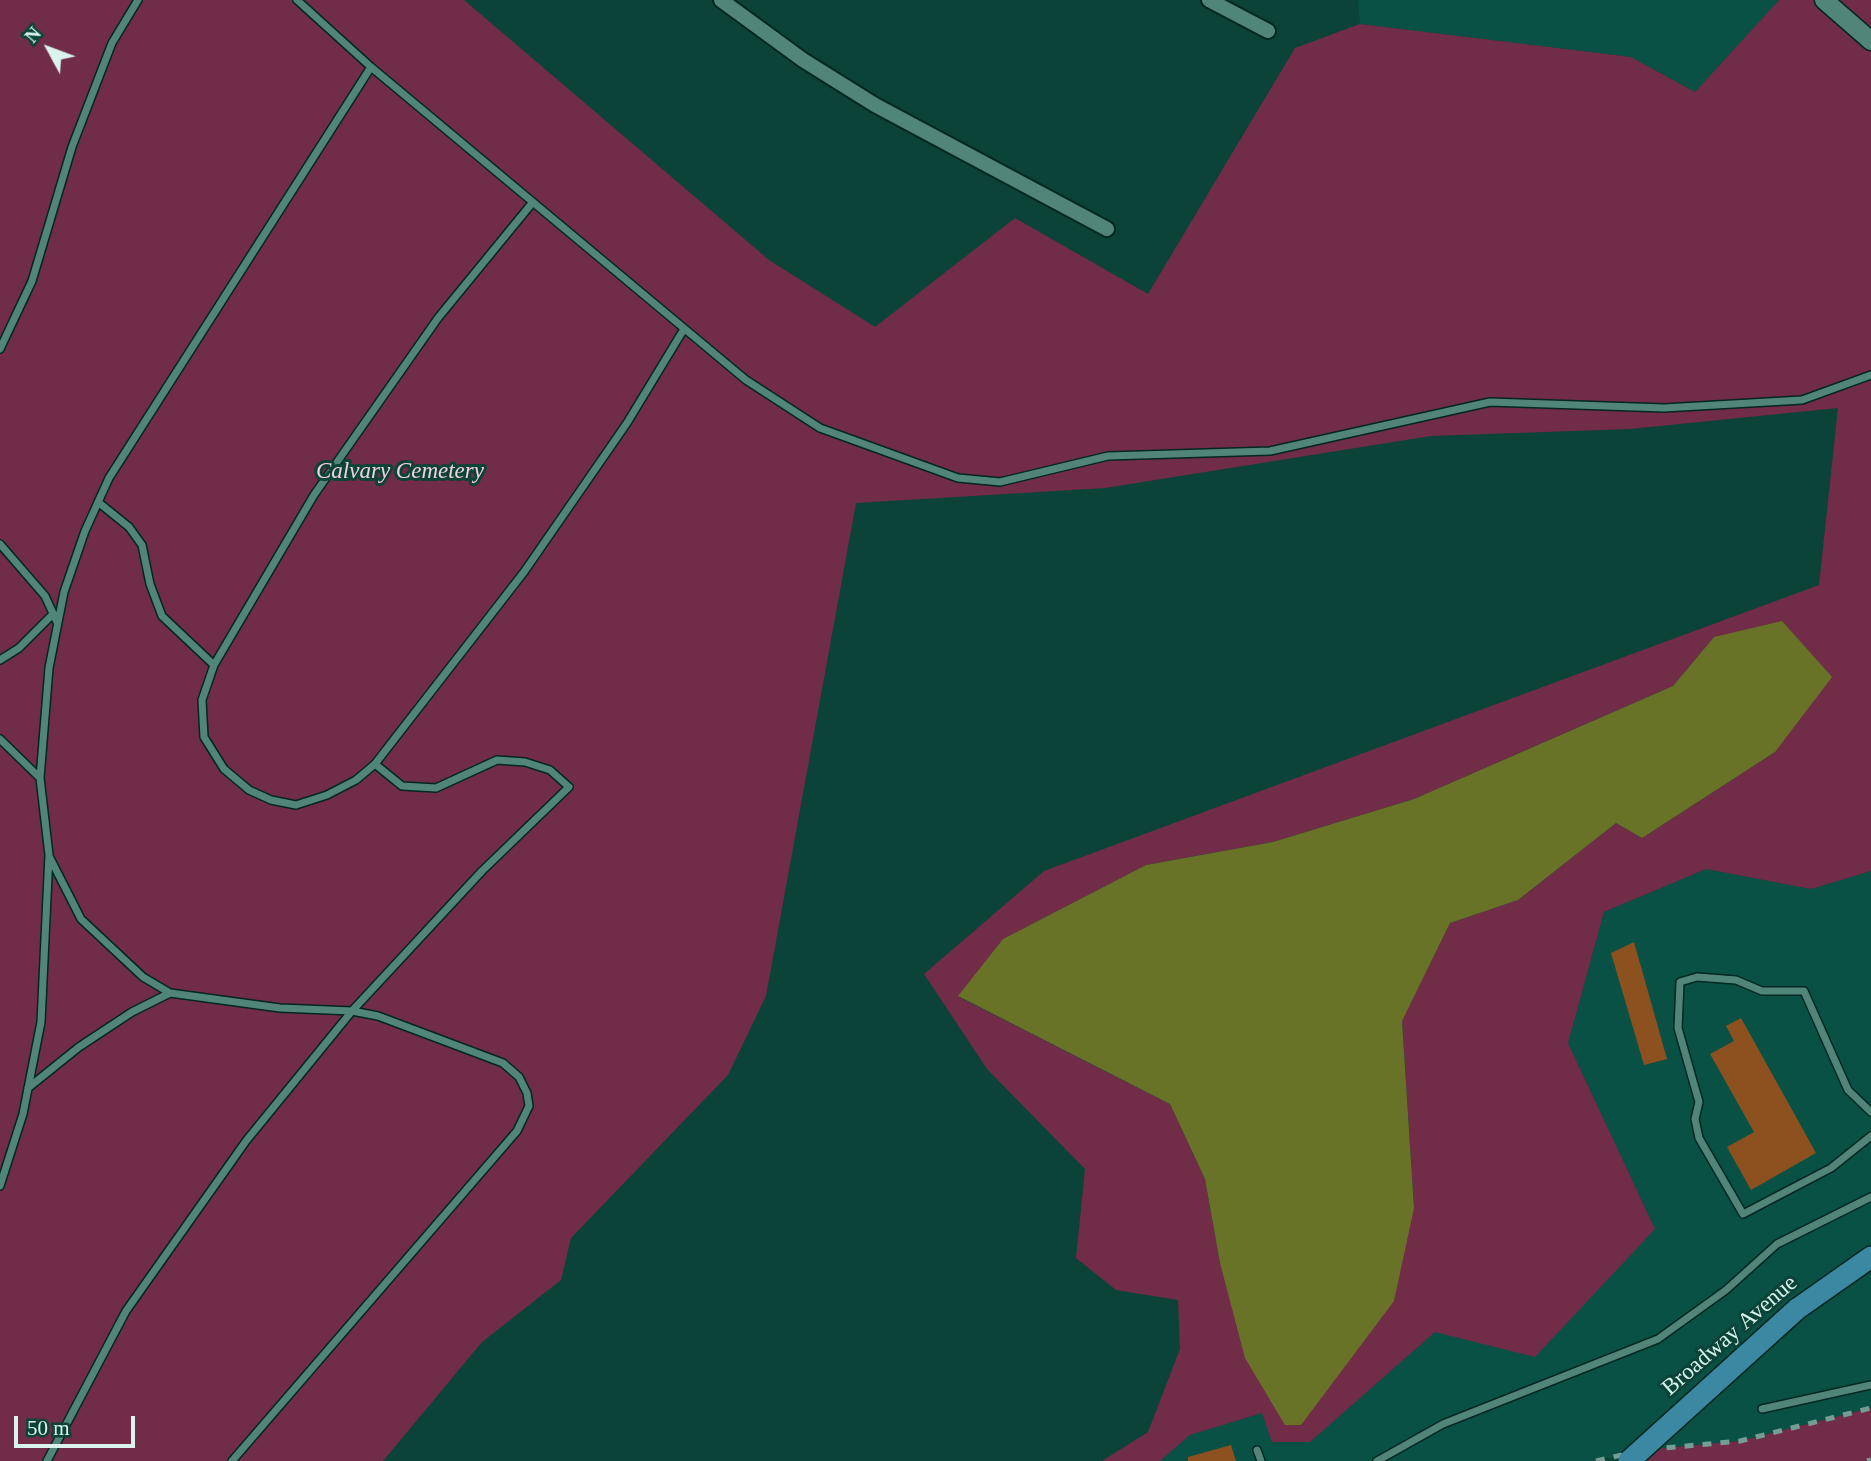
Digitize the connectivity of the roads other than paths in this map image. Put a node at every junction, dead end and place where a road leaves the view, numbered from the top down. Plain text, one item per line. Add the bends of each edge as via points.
1 (138, 0) edge
2 (297, 0) edge
3 (721, 0) edge
4 (1209, 0) edge
5 (1824, 0) edge
6 (1268, 31) dead end
7 (1871, 41) edge
8 (371, 67) junction
9 (533, 202) junction
10 (1107, 229) dead end
11 (684, 329) junction
12 (0, 349) edge
13 (1871, 375) edge
14 (98, 502) junction
15 (0, 544) edge
16 (53, 614) junction
17 (57, 624) junction
18 (0, 660) edge
19 (214, 665) junction
20 (0, 739) edge
21 (375, 764) junction
22 (40, 778) junction
23 (49, 855) junction
24 (170, 993) junction
25 (352, 1011) junction
26 (28, 1088) junction
27 (1871, 1112) edge
28 (1871, 1136) edge
29 (0, 1186) edge
30 (1871, 1197) edge
31 (1871, 1257) edge
32 (1871, 1385) edge
33 (1762, 1409) dead end
34 (1257, 1450) dead end
35 (47, 1461) edge
36 (232, 1461) edge
37 (1261, 1461) edge
38 (1377, 1461) edge
39 (1629, 1461) edge

1 - 12 lane via 107,56 72,146 32,281
2 - 8 lane
3 - 10 street via 875,105
4 - 6 street
5 - 7 street
8 - 9 lane
8 - 14 lane
9 - 11 lane
9 - 19 lane via 438,318 314,495
11 - 13 lane via 746,380 820,428 958,478 1000,482 1108,456 1270,451 1490,402 1731,406 1802,400
11 - 21 lane via 627,423 524,572
14 - 17 lane via 64,592
14 - 19 lane via 129,527 142,545 162,616
15 - 16 lane via 45,596
16 - 17 lane
16 - 18 lane
17 - 22 lane
19 - 21 lane via 202,700 204,737 224,769 249,790 296,805 356,780
20 - 22 lane
21 - 25 lane via 402,786 436,789 498,760 526,762 550,770 569,787 482,871
22 - 23 lane
23 - 24 lane via 81,919 143,977
23 - 26 lane via 41,1022
24 - 25 lane via 280,1008
24 - 26 lane via 79,1047
25 - 35 lane via 246,1141 126,1311
25 - 36 lane via 378,1016 503,1063 519,1077 529,1106 517,1131
26 - 29 lane
27 - 28 lane via 1848,1090 1804,991 1762,991 1736,980 1697,977 1680,982 1678,1028 1699,1102 1695,1119 1699,1138 1743,1214 1830,1168
30 - 38 lane via 1777,1244 1726,1290 1658,1339 1443,1424
31 - 39 main road, Broadway Avenue, bridge via 1797,1309
32 - 33 lane
34 - 37 lane

